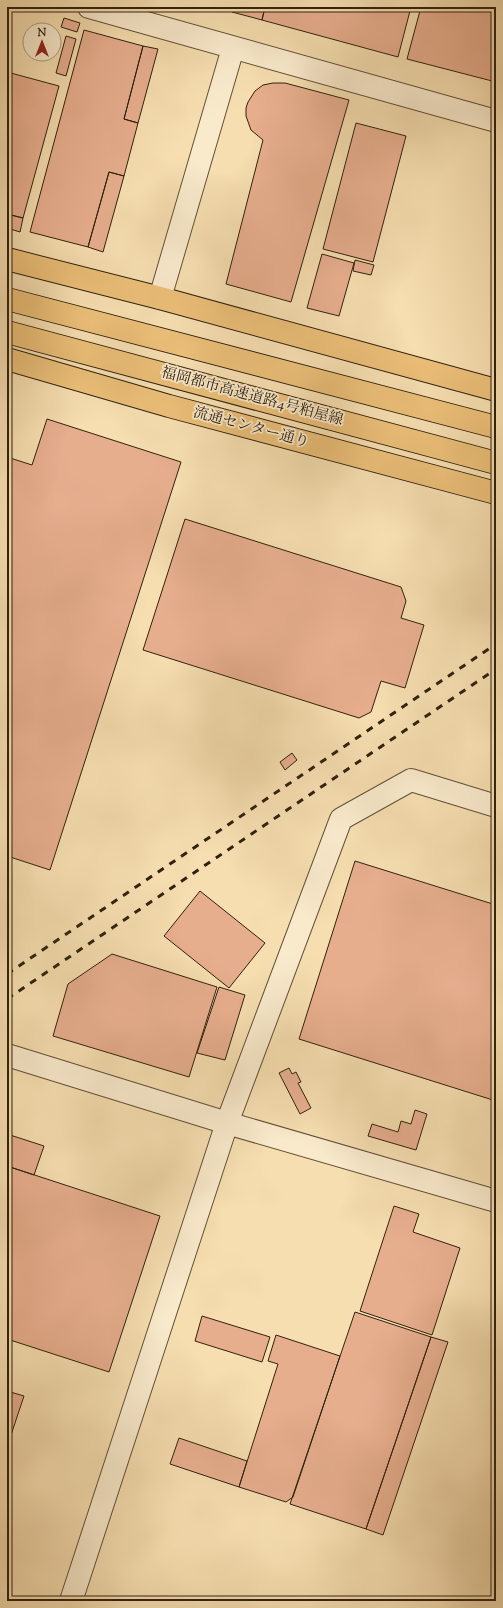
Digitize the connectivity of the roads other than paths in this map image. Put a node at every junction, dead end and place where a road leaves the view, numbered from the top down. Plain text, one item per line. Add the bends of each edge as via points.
1 (89, 7) edge
2 (233, 48) junction
3 (496, 121) edge
4 (7, 259) edge
5 (160, 298) junction
6 (7, 299) edge
7 (7, 332) edge
8 (7, 359) edge
9 (496, 390) edge
10 (496, 427) edge
11 (496, 463) edge
12 (496, 494) edge
13 (496, 806) edge
14 (7, 1055) edge
15 (226, 1123) junction
16 (496, 1201) edge
17 (71, 1601) edge

1 - 2 street
2 - 3 street
2 - 5 street
4 - 5 highway
5 - 9 highway
6 - 10 highway
7 - 11 highway, 福岡都市高速道路4号粕屋線
8 - 12 highway, 流通センター通り via 169,406
13 - 15 street via 411,780 341,819
14 - 15 street
15 - 16 street
15 - 17 street

